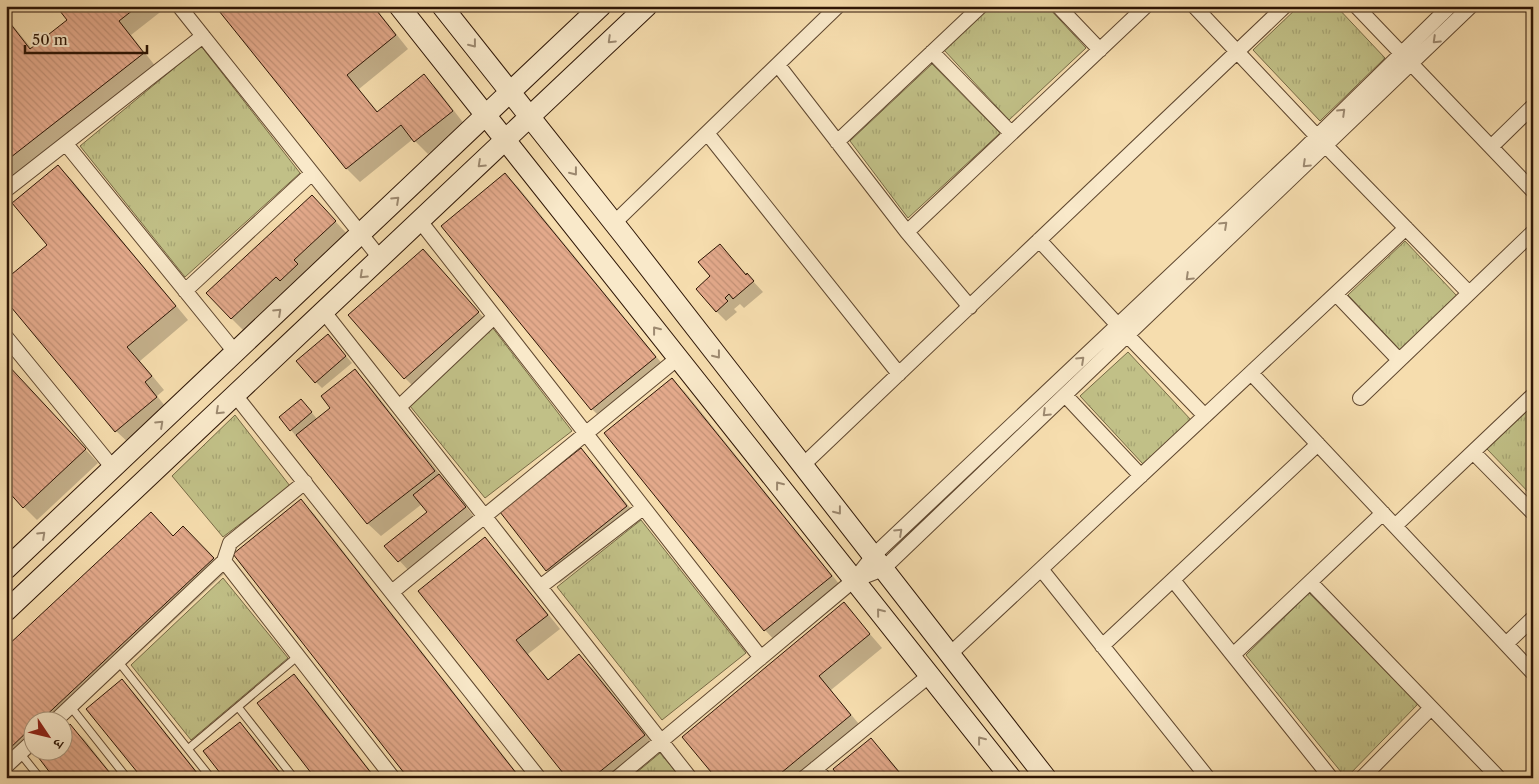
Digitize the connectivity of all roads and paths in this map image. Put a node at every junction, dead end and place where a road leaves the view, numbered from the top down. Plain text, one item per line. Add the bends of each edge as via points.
1 (179, 6) edge
2 (399, 6) edge
3 (442, 6) edge
4 (601, 6) edge
5 (647, 6) edge
6 (838, 6) edge
7 (981, 6) edge
8 (1058, 6) edge
9 (1146, 6) edge
10 (1194, 6) edge
11 (1284, 6) edge
12 (1356, 6) edge
13 (1450, 6) edge
14 (1471, 6) edge
15 (203, 36) junction
16 (1100, 50) junction
17 (1237, 51) junction
18 (932, 52) junction
19 (1407, 59) junction
20 (778, 65) junction
21 (510, 92) junction
22 (1533, 106) edge
23 (486, 116) junction
24 (530, 117) junction
25 (707, 133) junction
26 (1011, 133) junction
27 (505, 140) junction
28 (1321, 141) junction
29 (837, 142) junction
30 (66, 144) junction
31 (1491, 147) junction
32 (312, 173) junction
33 (6, 190) edge
34 (1533, 191) edge
35 (420, 221) junction
36 (614, 223) junction
37 (1406, 228) junction
38 (907, 232) junction
39 (1533, 232) edge
40 (360, 234) junction
41 (1039, 240) junction
42 (380, 258) junction
43 (185, 291) junction
44 (1469, 293) junction
45 (1336, 294) junction
46 (970, 307) junction
47 (324, 312) junction
48 (494, 317) junction
49 (1123, 330) junction
50 (6, 337) edge
51 (235, 352) junction
52 (678, 358) junction
53 (1399, 360) junction
54 (1251, 373) junction
55 (899, 374) junction
56 (235, 395) junction
57 (1065, 395) junction
58 (1533, 395) edge
59 (1360, 398) dead end
60 (399, 406) junction
61 (1205, 416) junction
62 (585, 434) junction
63 (1318, 444) junction
64 (1473, 452) junction
65 (803, 465) junction
66 (113, 468) junction
67 (1141, 476) junction
68 (305, 482) junction
69 (643, 508) junction
70 (1533, 513) edge
71 (1383, 514) junction
72 (485, 516) junction
73 (1395, 526) junction
74 (224, 561) junction
75 (878, 562) junction
76 (6, 569) edge
77 (1041, 569) junction
78 (854, 580) junction
79 (1173, 580) junction
80 (1310, 582) junction
81 (540, 587) junction
82 (392, 592) junction
83 (6, 611) edge
84 (1533, 618) edge
85 (1506, 644) junction
86 (1102, 646) junction
87 (950, 654) junction
88 (1233, 655) junction
89 (298, 656) junction
90 (761, 658) junction
91 (118, 661) junction
92 (1533, 672) edge
93 (930, 675) junction
94 (70, 706) junction
95 (238, 707) junction
96 (1431, 708) junction
97 (64, 712) edge
98 (661, 741) junction
99 (188, 749) junction
100 (20, 753) joint
101 (6, 766) edge
102 (820, 773) edge
103 (40, 778) edge
104 (127, 778) edge
105 (211, 778) edge
106 (294, 778) edge
107 (393, 778) edge
108 (539, 778) edge
109 (617, 778) edge
110 (690, 778) edge
111 (804, 778) edge
112 (1011, 778) edge
113 (1046, 778) edge
114 (1208, 778) edge
115 (1331, 778) edge
116 (1362, 778) edge
117 (1499, 778) edge

1 - 15 street
2 - 23 street
3 -> 21 street
4 - 21 street
5 -> 24 street
6 - 20 street
7 - 18 street
8 - 16 street
9 - 16 street
10 - 17 street
11 - 17 street
12 - 19 street
13 - 19 street
14 -> 19 street
15 - 30 street
15 - 32 street
16 - 26 street
17 - 28 street
17 - 41 street
18 - 26 street
18 - 29 street
19 - 28 street
19 - 31 street
20 - 25 street
20 - 29 street
21 - 23 street
21 - 24 street
22 - 31 street
23 - 27 street
40 -> 23 street
24 - 27 street
24 -> 36 street
25 - 36 street
25 - 55 street
26 - 38 street
27 -> 35 street
52 -> 27 street
28 - 37 street
28 - 49 street
29 - 38 street
30 - 33 street
30 - 43 street
31 - 34 street
32 - 40 street
32 - 43 street
35 - 42 street
35 - 48 street
36 -> 65 street
37 - 44 street
37 - 45 street
38 - 46 street
39 - 44 street
40 - 42 street
51 -> 40 street
41 - 46 street
41 - 49 street
42 -> 47 street
43 - 51 street
44 - 53 street
45 - 53 street
45 - 54 street
46 - 55 street
47 - 56 street
47 - 60 street
48 - 60 street
48 - 62 street
49 - 57 street
49 - 61 street
75 -> 49 street
50 - 66 street
66 -> 51 street
52 - 62 street
78 -> 52 street
53 - 59 street
54 - 61 street
54 - 63 street
55 - 65 street
56 - 68 street
56 -> 83 street
57 - 67 street
57 -> 75 street
58 - 64 street
60 - 72 street
61 - 67 street
62 - 69 street
62 - 72 street
63 - 71 street
63 - 79 street
64 - 70 street
64 - 73 street
65 -> 75 street
76 -> 66 street
67 - 77 street
68 - 74 street via 230,543
68 - 82 street
69 - 81 street
69 - 90 street
71 - 73 street
71 - 80 street
72 - 81 street
72 - 82 street
73 - 85 street
74 - 89 street
74 - 91 street
75 - 78 street
75 - 87 street
77 - 86 street
77 - 87 street
78 - 90 street
93 -> 78 street
79 - 86 street
79 - 88 street
80 - 88 street
80 - 96 street
81 - 98 street
82 - 108 street
84 - 85 street
85 - 92 street
86 - 114 street
87 - 113 street
88 - 115 street
89 - 95 lane
89 - 107 street
90 - 98 street
91 - 94 street
91 - 99 lane
93 - 102 street
112 -> 93 street
94 - 97 street
94 - 104 lane
95 - 99 lane
95 - 106 lane
96 - 116 street
96 - 117 street
98 - 109 street
98 - 110 street
99 - 105 lane
100 - 101 street
100 - 103 lane
102 - 111 street

